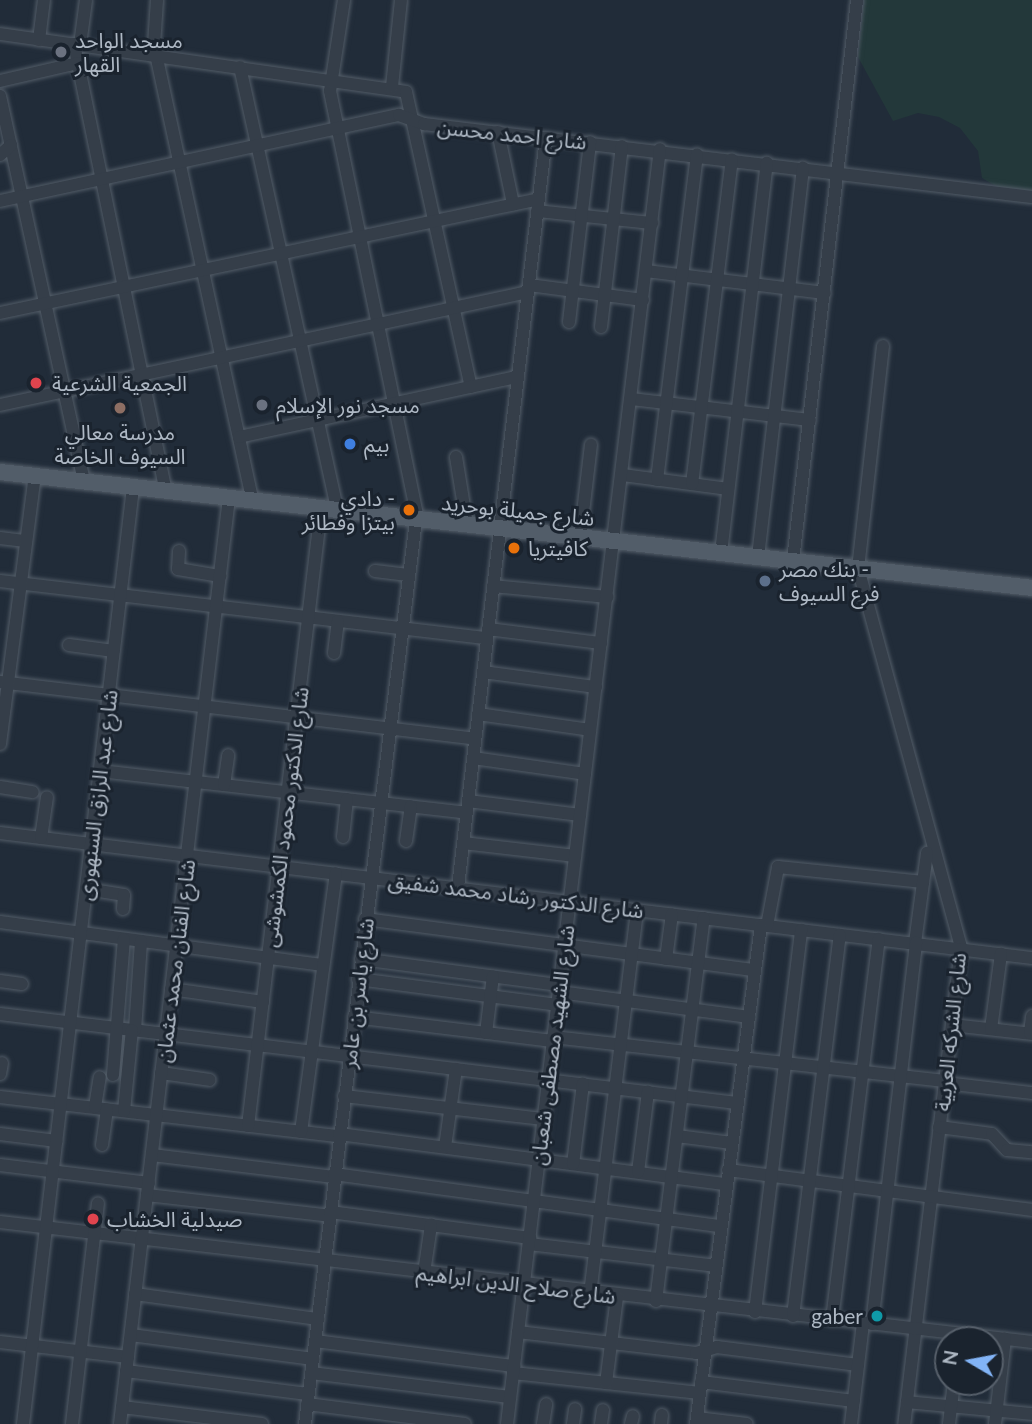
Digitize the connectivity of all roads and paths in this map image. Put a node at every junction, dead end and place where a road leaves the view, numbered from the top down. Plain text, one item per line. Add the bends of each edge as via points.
1 (44, 0) edge
2 (86, 0) edge
3 (157, 0) edge
4 (344, 0) edge
5 (401, 0) edge
6 (857, 0) edge
7 (0, 34) edge
8 (39, 40) junction
9 (77, 45) junction
10 (157, 55) junction
11 (78, 63) junction
12 (240, 67) junction
13 (331, 79) junction
14 (0, 81) edge
15 (392, 87) junction
16 (0, 96) edge
17 (414, 120) junction
18 (338, 128) junction
19 (498, 132) junction
20 (546, 138) junction
21 (7, 142) edge
22 (590, 142) junction
23 (257, 145) junction
24 (622, 146) junction
25 (660, 149) junction
26 (696, 154) junction
27 (0, 155) edge
28 (732, 159) junction
29 (180, 162) junction
30 (767, 163) junction
31 (803, 168) junction
32 (838, 173) junction
33 (102, 179) junction
34 (22, 197) junction
35 (1032, 197) edge
36 (0, 201) edge
37 (513, 204) junction
38 (538, 205) junction
39 (581, 215) junction
40 (614, 219) junction
41 (435, 221) junction
42 (652, 223) junction
43 (360, 237) junction
44 (281, 254) junction
45 (203, 270) junction
46 (646, 271) junction
47 (682, 276) junction
48 (717, 280) junction
49 (753, 284) junction
50 (124, 287) junction
51 (528, 288) junction
52 (789, 289) junction
53 (572, 290) junction
54 (825, 293) junction
55 (605, 295) junction
56 (643, 300) junction
57 (45, 303) junction
58 (454, 308) junction
59 (0, 313) edge
60 (569, 322) dead end
61 (378, 324) junction
62 (601, 327) dead end
63 (300, 340) junction
64 (883, 346) dead end
65 (222, 357) junction
66 (142, 374) junction
67 (517, 377) junction
68 (471, 387) junction
69 (64, 391) junction
70 (631, 399) junction
71 (666, 403) junction
72 (394, 404) junction
73 (0, 405) edge
74 (702, 408) junction
75 (737, 412) junction
76 (775, 416) junction
77 (318, 420) junction
78 (810, 421) junction
79 (239, 437) junction
80 (591, 445) dead end
81 (456, 457) dead end
82 (0, 472) edge
83 (35, 475) junction
84 (623, 475) junction
85 (657, 480) junction
86 (84, 481) junction
87 (692, 484) junction
88 (133, 487) junction
89 (728, 489) junction
90 (166, 491) junction
91 (229, 498) junction
92 (253, 501) junction
93 (330, 510) junction
94 (417, 520) junction
95 (467, 525) junction
96 (500, 529) junction
97 (0, 538) edge
98 (580, 538) junction
99 (26, 541) junction
100 (613, 541) junction
101 (178, 551) dead end
102 (720, 553) junction
103 (758, 557) junction
104 (793, 561) junction
105 (858, 568) junction
106 (375, 571) dead end
107 (408, 575) junction
108 (220, 576) junction
109 (0, 581) edge
110 (21, 584) junction
111 (493, 586) junction
112 (1032, 588) edge
113 (120, 595) junction
114 (607, 597) junction
115 (216, 607) junction
116 (308, 618) junction
117 (338, 621) junction
118 (402, 629) junction
119 (488, 634) junction
120 (601, 643) junction
121 (6, 645) edge
122 (69, 645) dead end
123 (114, 651) junction
124 (334, 653) dead end
125 (483, 672) junction
126 (4, 683) edge
127 (596, 687) junction
128 (109, 695) junction
129 (205, 706) junction
130 (478, 714) junction
131 (296, 718) junction
132 (389, 728) junction
133 (590, 730) junction
134 (475, 738) junction
135 (0, 744) edge
136 (228, 755) dead end
137 (473, 758) junction
138 (100, 771) junction
139 (585, 774) junction
140 (196, 782) junction
141 (224, 785) junction
142 (0, 787) edge
143 (33, 792) dead end
144 (288, 792) junction
145 (47, 797) dead end
146 (347, 799) junction
147 (380, 803) junction
148 (411, 806) junction
149 (467, 807) junction
150 (580, 815) junction
151 (0, 833) edge
152 (343, 837) dead end
153 (41, 838) junction
154 (406, 841) dead end
155 (463, 843) junction
156 (91, 844) junction
157 (927, 853) dead end
158 (187, 855) junction
159 (575, 856) junction
160 (279, 866) junction
161 (336, 873) junction
162 (370, 877) junction
163 (923, 882) junction
164 (458, 887) junction
165 (86, 889) junction
166 (569, 901) junction
167 (123, 909) dead end
168 (637, 910) junction
169 (672, 914) junction
170 (704, 918) junction
171 (365, 919) junction
172 (0, 922) edge
173 (764, 926) junction
174 (801, 930) junction
175 (81, 933) junction
176 (840, 935) junction
177 (124, 939) junction
178 (879, 939) junction
179 (141, 941) junction
180 (915, 943) junction
181 (176, 946) junction
182 (564, 946) junction
183 (961, 948) junction
184 (631, 954) junction
185 (1001, 954) junction
186 (268, 958) junction
187 (1032, 958) edge
188 (361, 959) junction
189 (666, 959) junction
190 (699, 963) junction
191 (323, 965) junction
192 (755, 970) junction
193 (492, 976) junction
194 (358, 979) junction
195 (0, 981) edge
196 (22, 984) dead end
197 (559, 988) junction
198 (171, 989) junction
199 (490, 997) junction
200 (626, 1000) junction
201 (263, 1002) junction
202 (557, 1005) junction
203 (693, 1009) junction
204 (0, 1014) edge
205 (1032, 1016) edge
206 (354, 1017) junction
207 (748, 1017) junction
208 (71, 1022) junction
209 (952, 1024) junction
210 (117, 1028) junction
211 (991, 1029) junction
212 (134, 1030) junction
213 (486, 1033) junction
214 (1031, 1033) edge
215 (166, 1034) junction
216 (553, 1039) junction
217 (620, 1044) junction
218 (258, 1045) junction
219 (312, 1051) junction
220 (687, 1052) junction
221 (349, 1056) junction
222 (743, 1058) junction
223 (785, 1063) junction
224 (824, 1067) junction
225 (456, 1069) junction
226 (863, 1072) junction
227 (161, 1073) junction
228 (900, 1076) junction
229 (210, 1080) dead end
230 (548, 1080) junction
231 (945, 1082) junction
232 (583, 1084) junction
233 (615, 1088) junction
234 (648, 1092) junction
235 (1032, 1093) edge
236 (344, 1096) junction
237 (682, 1096) junction
238 (0, 1097) edge
239 (737, 1103) junction
240 (61, 1104) junction
241 (101, 1108) junction
242 (450, 1108) junction
243 (124, 1111) junction
244 (156, 1115) junction
245 (544, 1119) junction
246 (248, 1126) junction
247 (939, 1127) junction
248 (300, 1132) junction
249 (0, 1134) edge
250 (339, 1135) junction
251 (677, 1136) junction
252 (57, 1141) junction
253 (732, 1143) junction
254 (102, 1145) dead end
255 (445, 1147) junction
256 (1032, 1152) edge
257 (152, 1155) junction
258 (539, 1160) junction
259 (573, 1164) junction
260 (0, 1165) edge
261 (606, 1168) junction
262 (728, 1170) junction
263 (53, 1171) junction
264 (638, 1172) junction
265 (334, 1175) junction
266 (771, 1176) junction
267 (672, 1177) junction
268 (810, 1181) junction
269 (726, 1184) junction
270 (849, 1186) junction
271 (148, 1189) junction
272 (887, 1192) junction
273 (931, 1198) junction
274 (534, 1201) junction
275 (99, 1204) dead end
276 (600, 1210) junction
277 (1032, 1210) edge
278 (330, 1214) junction
279 (666, 1219) junction
280 (0, 1222) edge
281 (431, 1225) junction
282 (721, 1226) junction
283 (47, 1228) junction
284 (95, 1234) junction
285 (142, 1239) junction
286 (529, 1241) junction
287 (595, 1251) junction
288 (661, 1259) junction
289 (324, 1261) junction
290 (715, 1266) junction
291 (424, 1273) junction
292 (524, 1286) junction
293 (135, 1294) junction
294 (590, 1294) junction
295 (617, 1297) junction
296 (656, 1301) junction
297 (710, 1307) junction
298 (755, 1312) junction
299 (793, 1316) junction
300 (317, 1319) junction
301 (832, 1320) junction
302 (867, 1324) junction
303 (916, 1329) junction
304 (518, 1332) junction
305 (934, 1332) edge
306 (131, 1335) junction
307 (1004, 1339) edge
308 (315, 1341) junction
309 (0, 1342) edge
310 (1032, 1342) edge
311 (611, 1343) junction
312 (33, 1345) junction
313 (81, 1351) junction
314 (705, 1351) junction
315 (128, 1357) junction
316 (313, 1359) junction
317 (858, 1364) junction
318 (514, 1369) junction
319 (126, 1371) junction
320 (311, 1373) junction
321 (606, 1383) junction
322 (700, 1387) junction
323 (952, 1396) edge
324 (998, 1396) edge
325 (510, 1397) junction
326 (308, 1399) junction
327 (854, 1401) junction
328 (907, 1402) junction
329 (546, 1404) dead end
330 (122, 1407) junction
331 (951, 1408) junction
332 (576, 1409) dead end
333 (603, 1410) dead end
334 (1032, 1414) edge
335 (995, 1419) edge
336 (696, 1421) edge
337 (23, 1424) edge
338 (72, 1424) edge
339 (120, 1424) edge
340 (262, 1424) edge
341 (305, 1424) edge
342 (464, 1424) edge
343 (507, 1424) edge
344 (543, 1424) edge
345 (573, 1424) edge
346 (601, 1424) edge
347 (747, 1424) edge
348 (851, 1424) edge
349 (904, 1424) edge
350 (949, 1424) edge

1 - 8 street
2 - 9 street
3 - 10 street
4 - 13 street, شارع ياسر بن عامر
5 - 15 street
6 - 32 street
7 - 8 street
8 - 9 street
9 - 10 street
9 - 11 street
10 - 12 street
10 - 29 street
11 - 14 street
11 - 33 street
12 - 13 street
12 - 23 street, شارع الدكتور محمود الكمشوشى
13 - 15 street
13 - 18 street, شارع ياسر بن عامر
15 - 17 street via 409,96
16 - 21 street
17 - 18 street, شارع احمد محسن via 394,116
17 - 19 street, شارع احمد محسن
17 - 41 street
18 - 23 street, شارع احمد محسن
18 - 43 street, شارع ياسر بن عامر
19 - 20 street, شارع احمد محسن
19 - 37 street
20 - 22 street, شارع احمد محسن
20 - 38 street
21 - 27 street
21 - 34 street
22 - 24 street, شارع احمد محسن
22 - 39 street
23 - 29 street, شارع احمد محسن
23 - 44 street, شارع الدكتور محمود الكمشوشى
24 - 25 street, شارع احمد محسن
24 - 40 street
25 - 26 street, شارع احمد محسن
25 - 42 street, شارع الشهيد مصطفى شعبان
26 - 28 street, شارع احمد محسن
26 - 47 street
28 - 30 street, شارع احمد محسن
28 - 48 street
29 - 33 street, شارع احمد محسن
29 - 45 street
30 - 31 street, شارع احمد محسن
30 - 49 street
31 - 32 street, شارع احمد محسن
31 - 52 street
32 - 35 street, شارع احمد محسن
32 - 54 street
33 - 34 street, شارع احمد محسن
33 - 50 street
34 - 36 street, شارع احمد محسن
34 - 57 street
37 - 38 street
37 - 41 street
38 - 39 street
38 - 51 street
39 - 40 street
39 - 53 street
40 - 42 street
40 - 55 street
41 - 43 street
41 - 58 street
42 - 46 street, شارع الشهيد مصطفى شعبان
43 - 44 street
43 - 61 street, شارع ياسر بن عامر
44 - 45 street
44 - 63 street, شارع الدكتور محمود الكمشوشى
45 - 50 street
45 - 65 street
46 - 47 street
46 - 56 street, شارع الشهيد مصطفى شعبان
47 - 48 street
47 - 71 street
48 - 49 street
48 - 74 street
49 - 52 street
49 - 75 street
50 - 57 street
50 - 66 street
51 - 53 street
51 - 58 street
51 - 67 street
52 - 54 street
52 - 76 street
53 - 55 street
53 - 60 street
54 - 78 street
55 - 56 street
55 - 62 street
56 - 70 street, شارع الشهيد مصطفى شعبان
57 - 59 street
57 - 69 street
58 - 61 street
58 - 68 street
61 - 63 street
61 - 72 street, شارع ياسر بن عامر
63 - 65 street
63 - 77 street, شارع الدكتور محمود الكمشوشى
64 - 105 street
65 - 66 street
65 - 79 street
66 - 69 street
66 - 90 street
67 - 68 street
67 - 96 street
68 - 72 street
69 - 73 street
69 - 86 street
70 - 71 street
70 - 84 street, شارع الشهيد مصطفى شعبان
71 - 74 street
71 - 85 street
72 - 77 street
72 - 94 street, شارع ياسر بن عامر
74 - 75 street
74 - 87 street
75 - 76 street
75 - 89 street
76 - 78 street
76 - 103 street
77 - 79 street
77 - 93 street, شارع الدكتور محمود الكمشوشى
78 - 104 street
79 - 92 street
80 - 98 street
81 - 95 street
82 - 83 main road, شارع جميلة بوحريد
83 - 86 main road, شارع جميلة بوحريد
83 - 99 street
84 - 85 street
84 - 100 street, شارع الشهيد مصطفى شعبان
85 - 87 street
86 - 88 main road, شارع جميلة بوحريد
87 - 89 street
88 - 90 main road, شارع جميلة بوحريد
88 - 113 street, شارع عبد الرازق السنهورى
89 - 102 street
90 - 91 main road, شارع جميلة بوحريد
91 - 92 main road, شارع جميلة بوحريد
91 - 108 street, شارع الفنان محمد عثمان
92 - 93 main road, شارع جميلة بوحريد
93 - 94 main road, شارع جميلة بوحريد
93 - 116 street, شارع الدكتور محمود الكمشوشى
94 - 95 main road, شارع جميلة بوحريد
94 - 107 street, شارع ياسر بن عامر
95 - 96 main road, شارع جميلة بوحريد
96 - 98 main road, شارع جميلة بوحريد
96 - 111 street
97 - 99 street
98 - 100 main road, شارع جميلة بوحريد
99 - 110 street
100 - 102 main road, شارع جميلة بوحريد
100 - 114 street, شارع الشهيد مصطفى شعبان
101 - 108 street via 178,569
102 - 103 main road, شارع جميلة بوحريد
103 - 104 main road, شارع جميلة بوحريد
104 - 105 main road, شارع جميلة بوحريد
105 - 112 main road, شارع جميلة بوحريد
105 - 183 street, شارع الشركه العربية
106 - 107 street
107 - 118 street, شارع ياسر بن عامر
108 - 115 street, شارع الفنان محمد عثمان
109 - 110 street
110 - 113 street
110 - 121 street
111 - 114 street
111 - 119 street
113 - 115 street
113 - 123 street, شارع عبد الرازق السنهورى
114 - 120 street, شارع الشهيد مصطفى شعبان
115 - 116 street
115 - 129 street, شارع الفنان محمد عثمان
116 - 117 street
116 - 131 street, شارع الدكتور محمود الكمشوشى
117 - 118 street
117 - 124 street
118 - 119 street
118 - 132 street, شارع ياسر بن عامر
119 - 120 street
119 - 125 street
120 - 127 street, شارع الشهيد مصطفى شعبان
121 - 126 street
122 - 123 street
123 - 128 street, شارع عبد الرازق السنهورى
125 - 127 street
125 - 130 street
126 - 128 street
126 - 135 street
127 - 133 street, شارع الشهيد مصطفى شعبان
128 - 129 street
128 - 138 street, شارع عبد الرازق السنهورى
129 - 131 street
129 - 140 street, شارع الفنان محمد عثمان
130 - 133 street
130 - 134 street
131 - 132 street
131 - 144 street, شارع الدكتور محمود الكمشوشى
132 - 134 street
132 - 147 street, شارع ياسر بن عامر
133 - 139 street, شارع الشهيد مصطفى شعبان
134 - 137 street
136 - 141 street
137 - 139 street
137 - 149 street
138 - 140 street
138 - 156 street, شارع عبد الرازق السنهورى
139 - 150 street, شارع الشهيد مصطفى شعبان
140 - 141 street
140 - 158 street, شارع الفنان محمد عثمان
141 - 144 street
142 - 143 street
144 - 146 street
144 - 160 street, شارع الدكتور محمود الكمشوشى
145 - 153 street
146 - 147 street
146 - 152 street
147 - 148 street
147 - 162 street, شارع ياسر بن عامر
148 - 149 street
148 - 154 street
149 - 150 street
149 - 155 street
150 - 159 street, شارع الشهيد مصطفى شعبان
151 - 153 street, شارع الدكتور رشاد محمد شفيق
153 - 156 street, شارع الدكتور رشاد محمد شفيق
155 - 159 street
155 - 164 street
156 - 158 street, شارع الدكتور رشاد محمد شفيق
156 - 165 street, شارع عبد الرازق السنهورى
157 - 163 street
158 - 160 street, شارع الدكتور رشاد محمد شفيق
158 - 181 street, شارع الفنان محمد عثمان
159 - 166 street, شارع الشهيد مصطفى شعبان
160 - 161 street, شارع الدكتور رشاد محمد شفيق
160 - 186 street, شارع الدكتور محمود الكمشوشى
161 - 162 street, شارع الدكتور رشاد محمد شفيق
161 - 191 street
162 - 164 street, شارع الدكتور رشاد محمد شفيق
162 - 171 street, شارع ياسر بن عامر
163 - 173 street via 778,867
163 - 180 street
164 - 166 street, شارع الدكتور رشاد محمد شفيق
165 - 167 street via 124,895
165 - 175 street, شارع عبد الرازق السنهورى
166 - 168 street, شارع الدكتور رشاد محمد شفيق
166 - 182 street, شارع الشهيد مصطفى شعبان
168 - 169 street, شارع الدكتور رشاد محمد شفيق
168 - 184 street
169 - 170 street, شارع الدكتور رشاد محمد شفيق
169 - 189 street
170 - 173 street, شارع الدكتور رشاد محمد شفيق
170 - 190 street
171 - 182 street
171 - 188 street, شارع ياسر بن عامر
172 - 175 street
173 - 174 street, شارع الدكتور رشاد محمد شفيق
173 - 192 street
174 - 176 street, شارع الدكتور رشاد محمد شفيق
174 - 223 street
175 - 177 street
175 - 208 street, شارع عبد الرازق السنهورى
176 - 178 street, شارع الدكتور رشاد محمد شفيق
176 - 224 street
177 - 179 street
177 - 210 street
178 - 180 street, شارع الدكتور رشاد محمد شفيق
178 - 226 street
179 - 181 street
179 - 212 street
180 - 183 street, شارع الدكتور رشاد محمد شفيق
180 - 228 street
181 - 186 street
181 - 198 street, شارع الفنان محمد عثمان
182 - 184 street
182 - 197 street, شارع الشهيد مصطفى شعبان
183 - 185 street, شارع الدكتور رشاد محمد شفيق
183 - 209 street, شارع الشركه العربية
184 - 189 street
184 - 200 street
185 - 187 street, شارع الدكتور رشاد محمد شفيق
185 - 211 street
186 - 191 street
186 - 201 street, شارع الدكتور محمود الكمشوشى
188 - 193 street
188 - 194 street, شارع ياسر بن عامر
189 - 190 street
190 - 192 street
190 - 203 street
191 - 219 street
192 - 207 street
193 - 197 street
193 - 199 street
194 - 199 street
194 - 206 street, شارع ياسر بن عامر
195 - 196 street
197 - 200 street
197 - 202 street, شارع الشهيد مصطفى شعبان
198 - 201 street
198 - 215 street, شارع الفنان محمد عثمان
199 - 202 street
199 - 213 street
200 - 203 street
200 - 217 street
201 - 218 street, شارع الدكتور محمود الكمشوشى
202 - 216 street, شارع الشهيد مصطفى شعبان
203 - 207 street
203 - 220 street
204 - 208 street
205 - 214 street
206 - 213 street
206 - 221 street, شارع ياسر بن عامر
207 - 222 street
208 - 210 street
208 - 240 street, شارع عبد الرازق السنهورى
209 - 211 street
209 - 231 street, شارع الشركه العربية
210 - 212 street
210 - 241 street
211 - 214 street
212 - 215 street
212 - 243 street
213 - 216 street
215 - 218 street
215 - 227 street, شارع الفنان محمد عثمان
216 - 217 street
216 - 230 street, شارع الشهيد مصطفى شعبان
217 - 220 street
217 - 233 street
218 - 219 street
218 - 246 street, شارع الدكتور محمود الكمشوشى
219 - 221 street
219 - 248 street
220 - 222 street
220 - 237 street
221 - 225 street
221 - 236 street, شارع ياسر بن عامر
222 - 223 street
222 - 239 street
223 - 224 street
223 - 266 street
224 - 226 street
224 - 268 street
225 - 230 street
225 - 242 street
226 - 228 street
226 - 270 street
227 - 229 street
227 - 244 street, شارع الفنان محمد عثمان
228 - 231 street
228 - 272 street
230 - 232 street
230 - 245 street, شارع الشهيد مصطفى شعبان
231 - 235 street
231 - 247 street, شارع الشركه العربية
232 - 233 street
232 - 259 street
233 - 234 street
233 - 261 street
234 - 237 street
234 - 264 street
236 - 242 street
236 - 250 street, شارع ياسر بن عامر
237 - 239 street
237 - 251 street
238 - 240 street
239 - 253 street
240 - 241 street
240 - 252 street, شارع عبد الرازق السنهورى
241 - 243 street
241 - 254 street
242 - 245 street
242 - 255 street
243 - 244 street
244 - 246 street
244 - 257 street, شارع الفنان محمد عثمان
245 - 258 street, شارع الشهيد مصطفى شعبان
246 - 248 street
247 - 256 street via 992,1134 1007,1150
247 - 273 street, شارع الشركه العربية
248 - 250 street
249 - 252 street
250 - 255 street
250 - 265 street, شارع ياسر بن عامر
251 - 253 street
251 - 267 street
252 - 263 street, شارع عبد الرازق السنهورى
253 - 262 street
255 - 258 street
257 - 265 street
257 - 271 street, شارع الفنان محمد عثمان
258 - 259 street
258 - 274 street, شارع الشهيد مصطفى شعبان
259 - 261 street
260 - 263 street
261 - 264 street
261 - 276 street
262 - 266 street
262 - 269 street
263 - 271 street
263 - 283 street, شارع عبد الرازق السنهورى
264 - 267 street
265 - 274 street
265 - 278 street, شارع ياسر بن عامر
266 - 268 street
266 - 298 street
267 - 269 street
267 - 279 street
268 - 270 street
268 - 299 street
269 - 282 street
270 - 272 street
270 - 301 street
271 - 278 street
271 - 285 street, شارع الفنان محمد عثمان
272 - 273 street
272 - 302 street
273 - 277 street
273 - 303 street, شارع الشركه العربية
274 - 276 street
274 - 286 street, شارع الشهيد مصطفى شعبان
275 - 284 street
276 - 279 street
276 - 287 street
278 - 281 street
278 - 289 street, شارع ياسر بن عامر
279 - 282 street
279 - 288 street
280 - 283 street, شارع صلاح الدين ابراهيم
281 - 286 street
281 - 291 street
282 - 290 street
283 - 284 street, شارع صلاح الدين ابراهيم
283 - 312 street, شارع عبد الرازق السنهورى
284 - 285 street, شارع صلاح الدين ابراهيم
284 - 313 street
285 - 289 street, شارع صلاح الدين ابراهيم
285 - 293 street, شارع الفنان محمد عثمان
286 - 287 street
286 - 292 street, شارع الشهيد مصطفى شعبان
287 - 288 street
287 - 294 street
288 - 290 street
288 - 296 street
289 - 291 street, شارع صلاح الدين ابراهيم
289 - 300 street, شارع ياسر بن عامر
290 - 297 street
291 - 292 street, شارع صلاح الدين ابراهيم
292 - 294 street, شارع صلاح الدين ابراهيم
292 - 304 street, شارع الشهيد مصطفى شعبان
293 - 300 street
293 - 306 street, شارع الفنان محمد عثمان
294 - 295 street, شارع صلاح الدين ابراهيم
295 - 296 street, شارع صلاح الدين ابراهيم
295 - 311 street
296 - 297 street, شارع صلاح الدين ابراهيم
297 - 298 street, شارع صلاح الدين ابراهيم
297 - 314 street
298 - 299 street, شارع صلاح الدين ابراهيم
299 - 301 street, شارع صلاح الدين ابراهيم
300 - 308 street, شارع ياسر بن عامر
301 - 302 street, شارع صلاح الدين ابراهيم
302 - 303 street, شارع صلاح الدين ابراهيم
302 - 317 street
303 - 305 street, شارع صلاح الدين ابراهيم
303 - 328 street, شارع الشركه العربية
304 - 311 street
304 - 318 street, شارع الشهيد مصطفى شعبان
306 - 315 street, شارع الفنان محمد عثمان
306 - 316 street
307 - 310 street, شارع صلاح الدين ابراهيم
308 - 316 street, شارع ياسر بن عامر
308 - 318 street
309 - 312 street
311 - 314 street
311 - 321 street
312 - 313 street
312 - 337 street, شارع عبد الرازق السنهورى
313 - 315 street
313 - 338 street
314 - 317 street via 717,1348
314 - 322 street
315 - 319 street, شارع الفنان محمد عثمان
316 - 320 street, شارع ياسر بن عامر
317 - 327 street
318 - 321 street
318 - 325 street, شارع الشهيد مصطفى شعبان
319 - 326 street
319 - 330 street, شارع الفنان محمد عثمان
320 - 325 street
320 - 326 street, شارع ياسر بن عامر
321 - 322 street
322 - 327 street
322 - 336 street
323 - 331 street
324 - 335 street
325 - 343 street, شارع الشهيد مصطفى شعبان
326 - 341 street, شارع ياسر بن عامر
326 - 342 street
327 - 348 street
328 - 331 street
328 - 349 street, شارع الشركه العربية
329 - 344 street
330 - 339 street, شارع الفنان محمد عثمان
330 - 340 street
331 - 335 street
331 - 350 street
332 - 345 street
333 - 346 street
334 - 335 street
336 - 347 street

